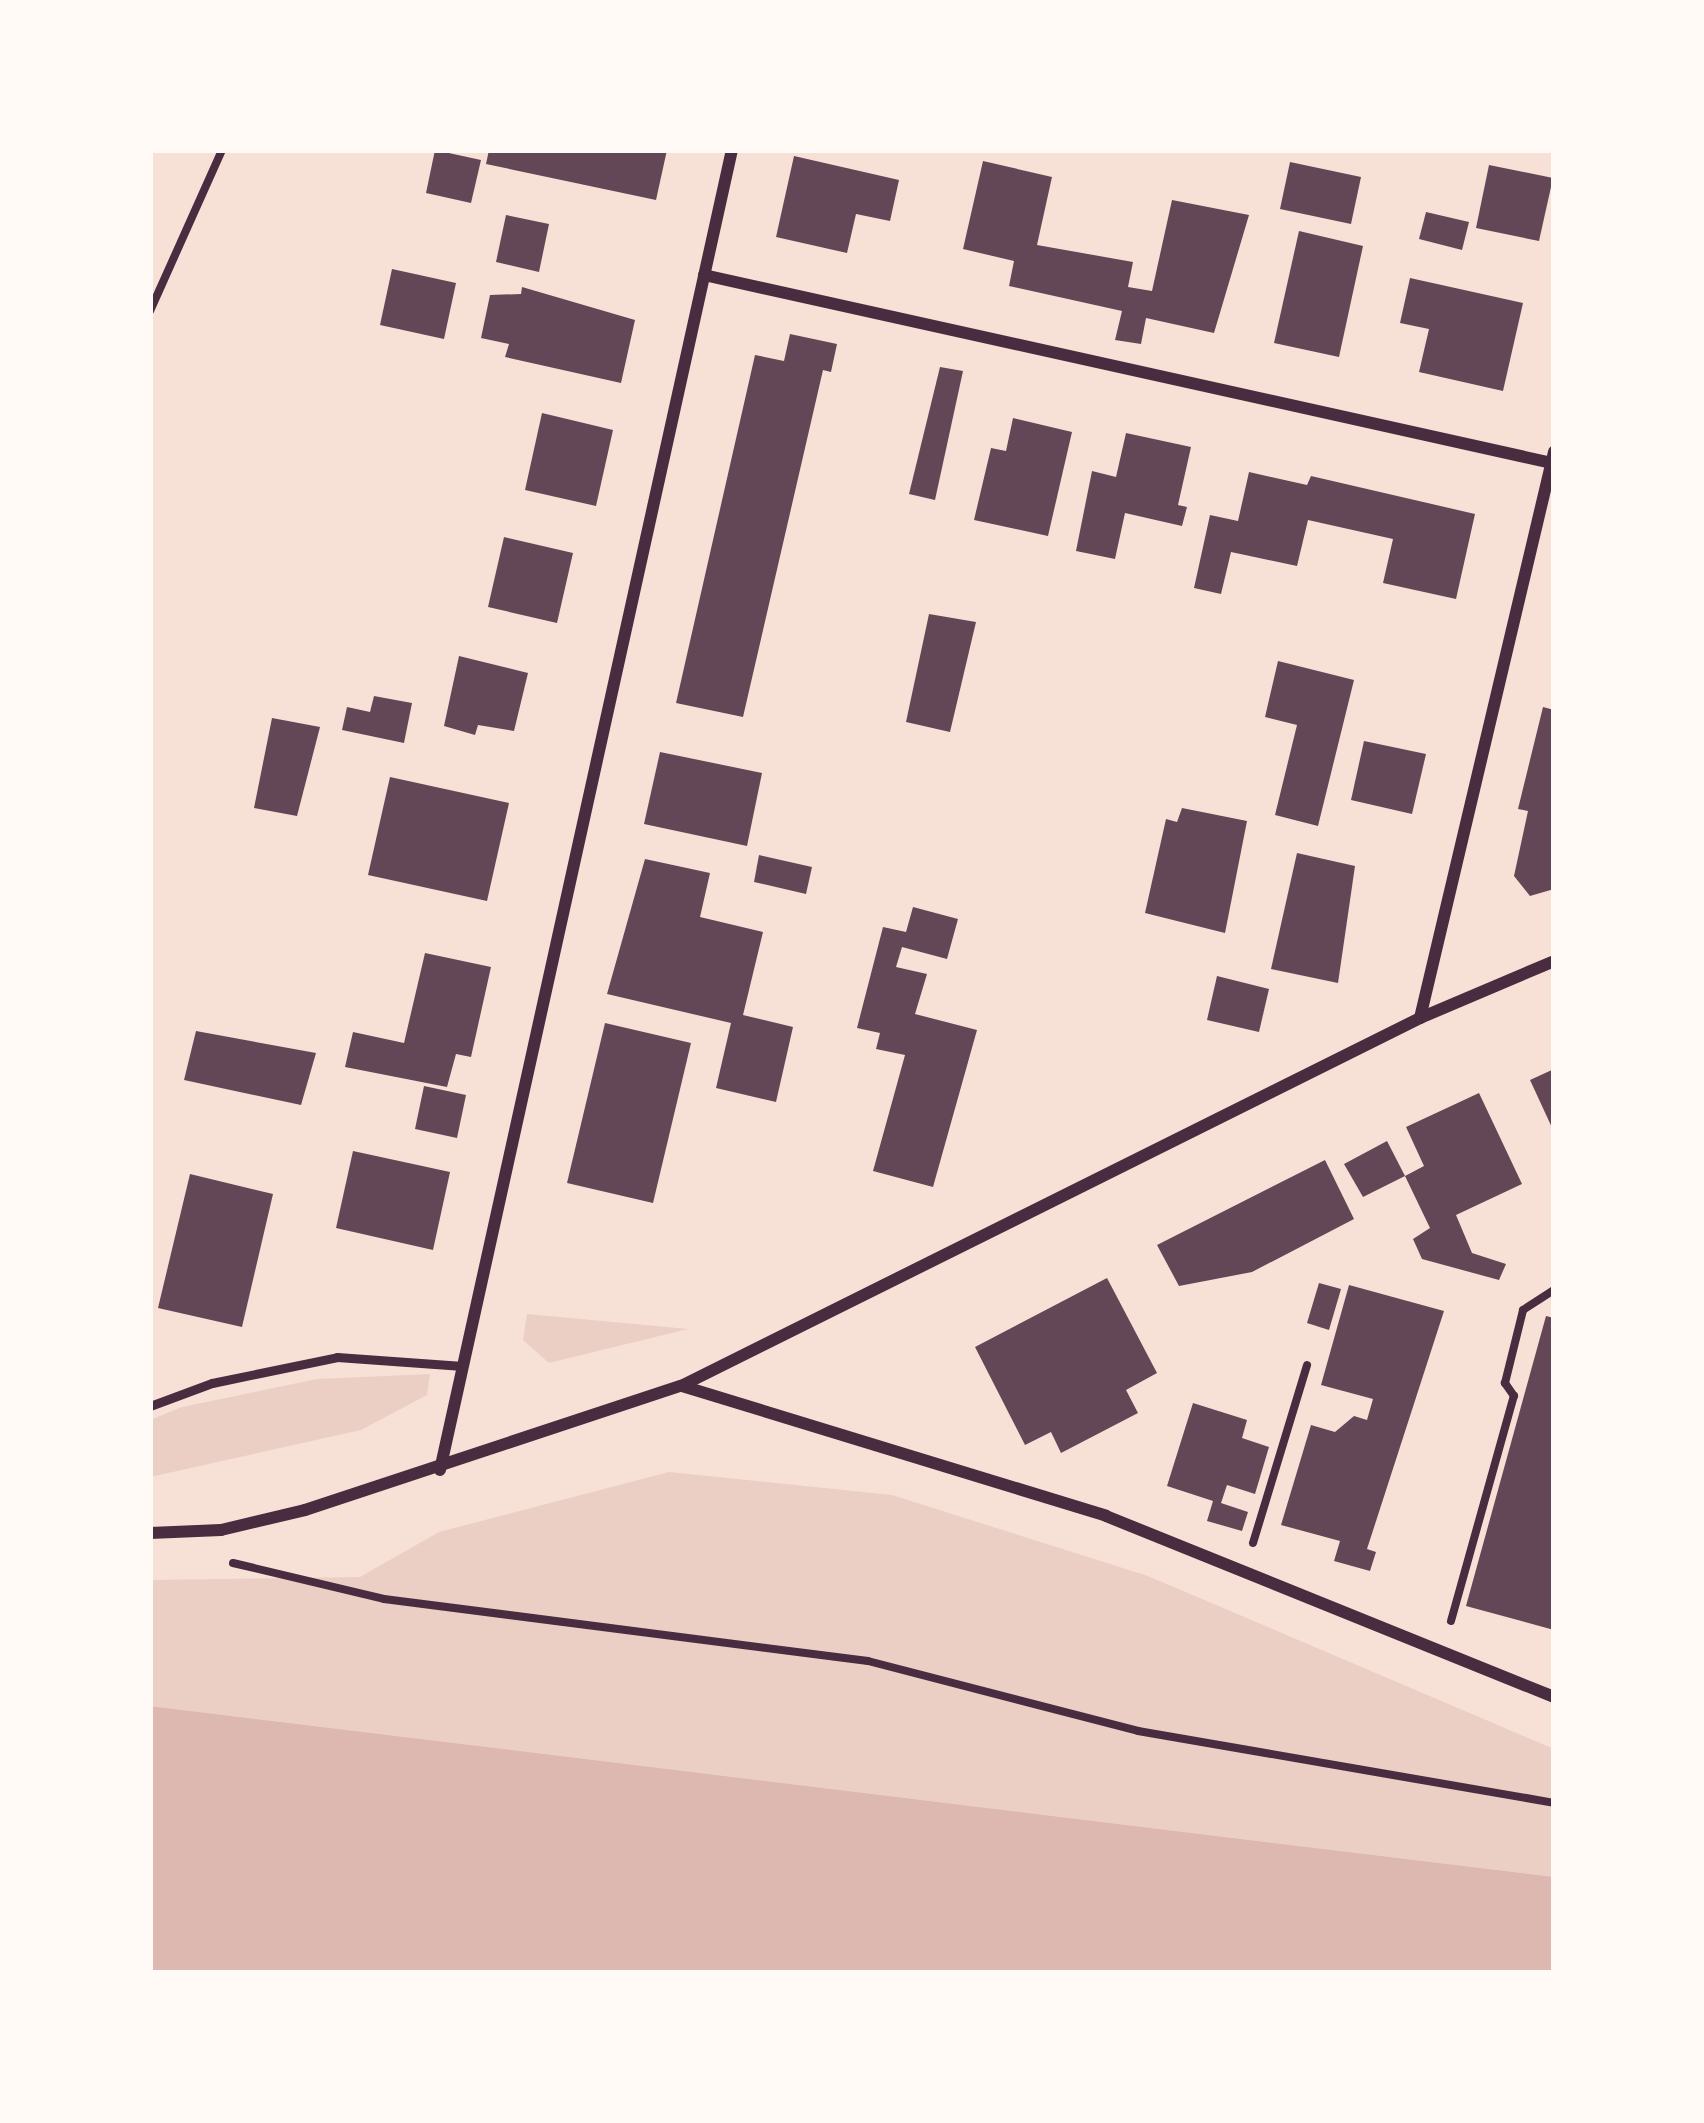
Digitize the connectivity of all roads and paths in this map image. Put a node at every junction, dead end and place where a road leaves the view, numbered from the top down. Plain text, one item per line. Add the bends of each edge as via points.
1 (222, 150) edge
2 (732, 150) edge
3 (704, 275) junction
4 (150, 311) edge
5 (1553, 458) edge
6 (1554, 961) edge
7 (1420, 1018) junction
8 (1554, 1290) edge
9 (1307, 1365) dead end
10 (463, 1366) junction
11 (681, 1386) junction
12 (150, 1406) edge
13 (440, 1471) junction
14 (150, 1533) edge
15 (233, 1563) dead end
16 (1246, 1567) junction
17 (1442, 1652) junction
18 (1554, 1696) edge
19 (1554, 1803) edge

1 - 4 path
2 - 3 street
3 - 5 street
3 - 10 street
5 - 7 street
6 - 7 street
7 - 11 street
8 - 17 path via 1523,1310 1505,1383 1514,1396
9 - 16 path
10 - 12 lane via 338,1358 212,1383
10 - 13 street
11 - 13 street
11 - 16 street
13 - 14 street via 221,1530
15 - 19 path via 384,1599 868,1660 1138,1731
16 - 17 street
17 - 18 street

